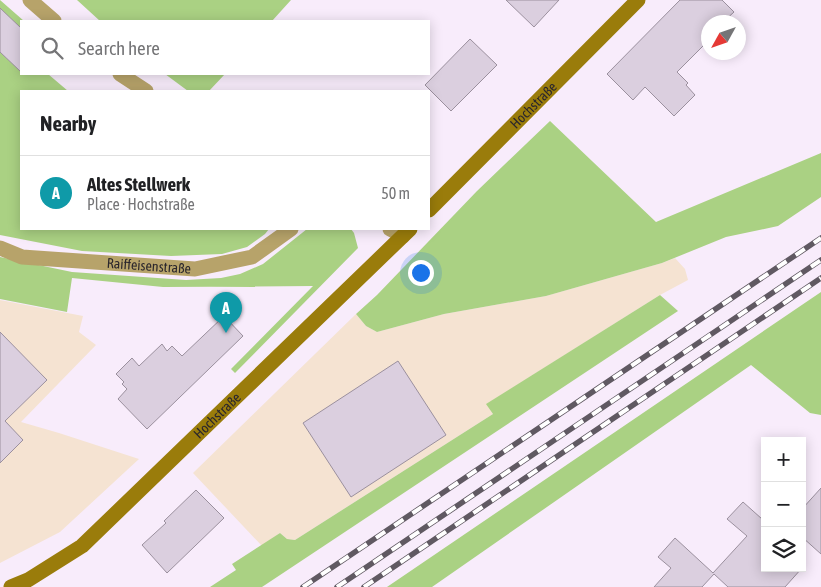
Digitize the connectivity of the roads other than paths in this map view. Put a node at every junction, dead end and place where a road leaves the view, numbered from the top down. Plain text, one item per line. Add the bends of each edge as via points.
1 (30, 0) edge
2 (638, 0) edge
3 (53, 20) edge
4 (122, 75) edge
5 (144, 90) edge
6 (430, 209) edge
7 (290, 230) edge
8 (401, 231) edge
9 (0, 248) edge
10 (11, 587) edge

1 - 3 street
2 - 6 street, Hochstraße
4 - 5 street
7 - 9 street, Raiffeisenstraße via 252,257 195,269 22,256
8 - 10 street, Hochstraße via 82,546

